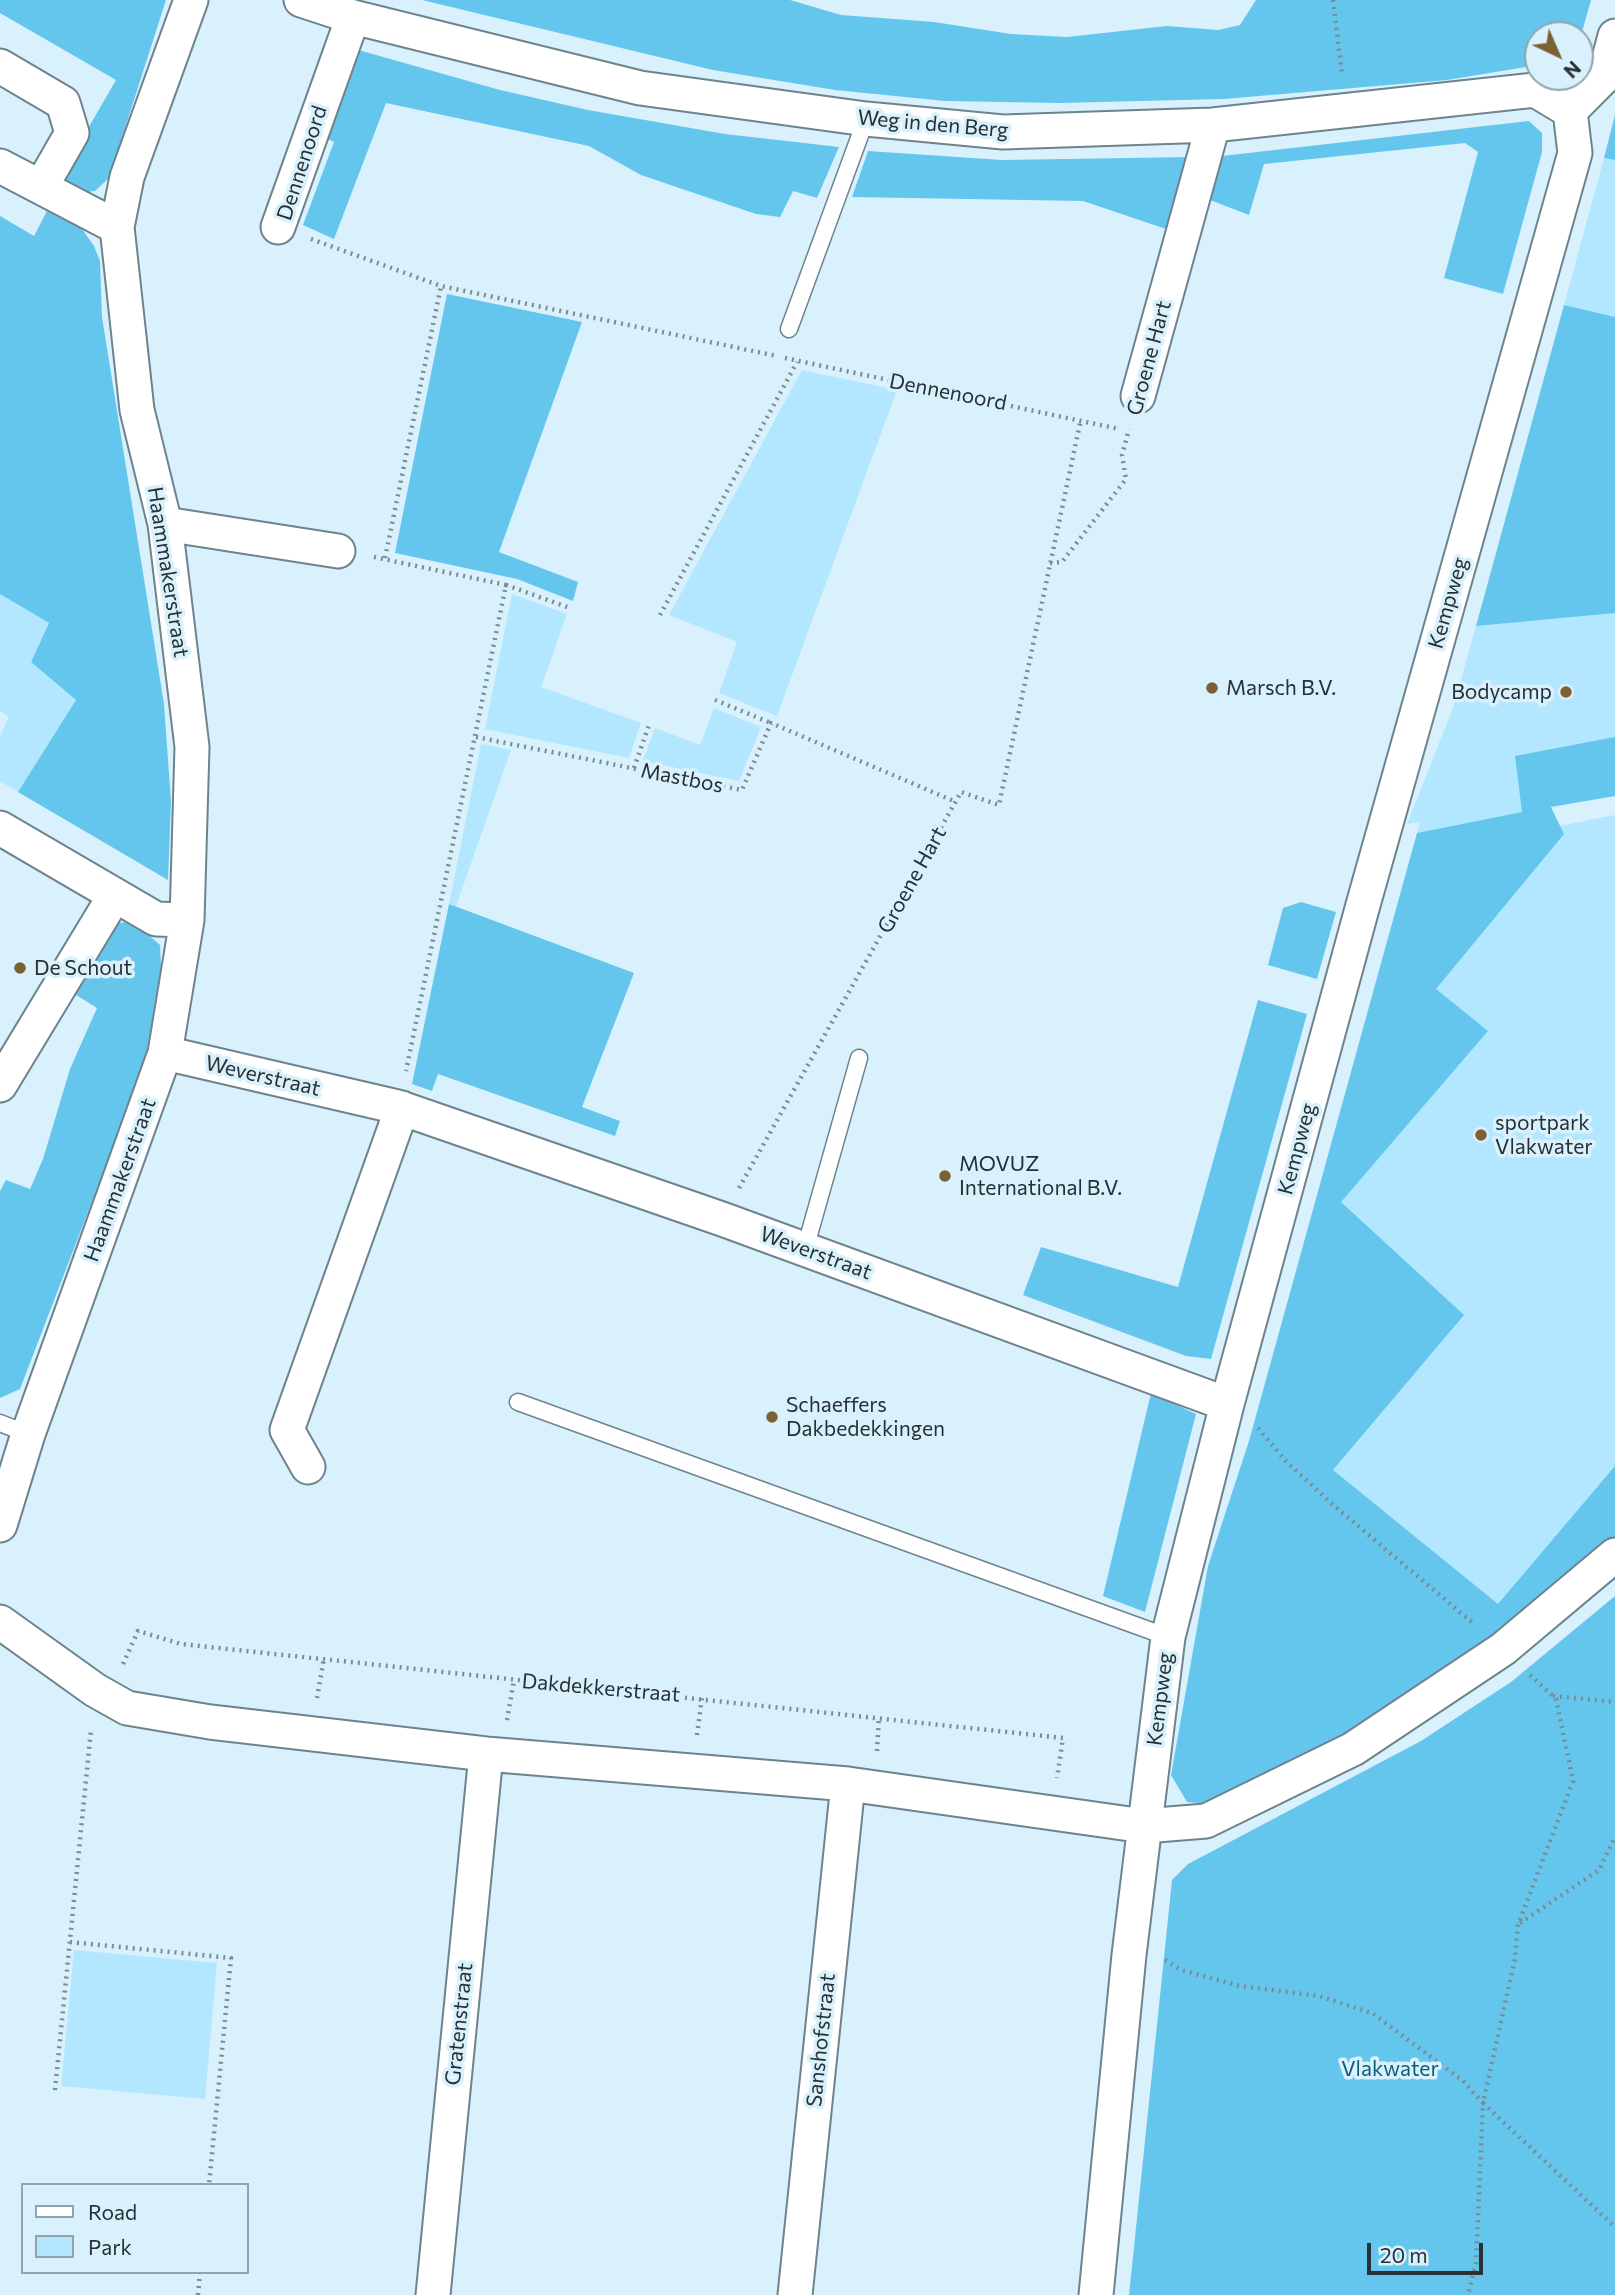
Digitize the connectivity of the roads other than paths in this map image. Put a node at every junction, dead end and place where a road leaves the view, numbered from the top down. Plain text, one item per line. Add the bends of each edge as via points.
1 (191, 0) edge
2 (302, 0) edge
3 (354, 17) junction
4 (1615, 36) edge
5 (0, 66) edge
6 (1570, 111) junction
7 (866, 119) junction
8 (1213, 125) junction
9 (0, 166) edge
10 (41, 187) junction
11 (278, 227) road end
12 (117, 228) junction
13 (789, 329) dead end
14 (1138, 396) road end
15 (164, 524) junction
16 (338, 551) road end
17 (0, 828) edge
18 (115, 895) junction
19 (187, 920) junction
20 (166, 1053) junction
21 (859, 1058) dead end
22 (0, 1085) edge
23 (400, 1108) junction
24 (805, 1249) junction
25 (1229, 1400) junction
26 (518, 1402) dead end
27 (14, 1428) edge
28 (308, 1467) dead end
29 (0, 1525) edge
30 (1615, 1555) edge
31 (0, 1622) edge
32 (1168, 1637) junction
33 (486, 1754) junction
34 (848, 1784) junction
35 (1144, 1826) junction
36 (433, 2295) edge
37 (795, 2295) edge
38 (1096, 2295) edge

1 - 12 street, Haammakerstraat via 127,177
2 - 3 street, Weg in den Berg
3 - 7 street, Weg in den Berg via 640,88
3 - 11 street, Dennenoord
4 - 6 street via 1604,77
5 - 10 street via 63,103 72,133
6 - 8 street, Weg in den Berg via 1535,90
6 - 25 street, Kempweg via 1575,153
7 - 8 street, Weg in den Berg via 1003,132
7 - 13 lane
8 - 14 street, Groene Hart
9 - 10 street
10 - 12 street
12 - 15 street, Haammakerstraat via 137,410
15 - 16 street
15 - 19 street, Haammakerstraat via 192,747
17 - 18 street
18 - 19 street via 156,919
18 - 22 street
19 - 20 street, Haammakerstraat
20 - 23 street, Weverstraat
20 - 27 street, Haammakerstraat
21 - 24 lane
23 - 24 street, Weverstraat
23 - 28 street via 287,1430
24 - 25 street, Weverstraat
25 - 32 street, Kempweg
26 - 32 lane
27 - 29 street, Haammakerstraat
30 - 35 street via 1503,1648 1353,1749 1206,1821
31 - 33 street via 127,1708
32 - 35 street, Kempweg
33 - 34 street
33 - 36 street, Gratenstraat
34 - 35 street
34 - 37 street, Sanshofstraat
35 - 38 street, Kempweg

